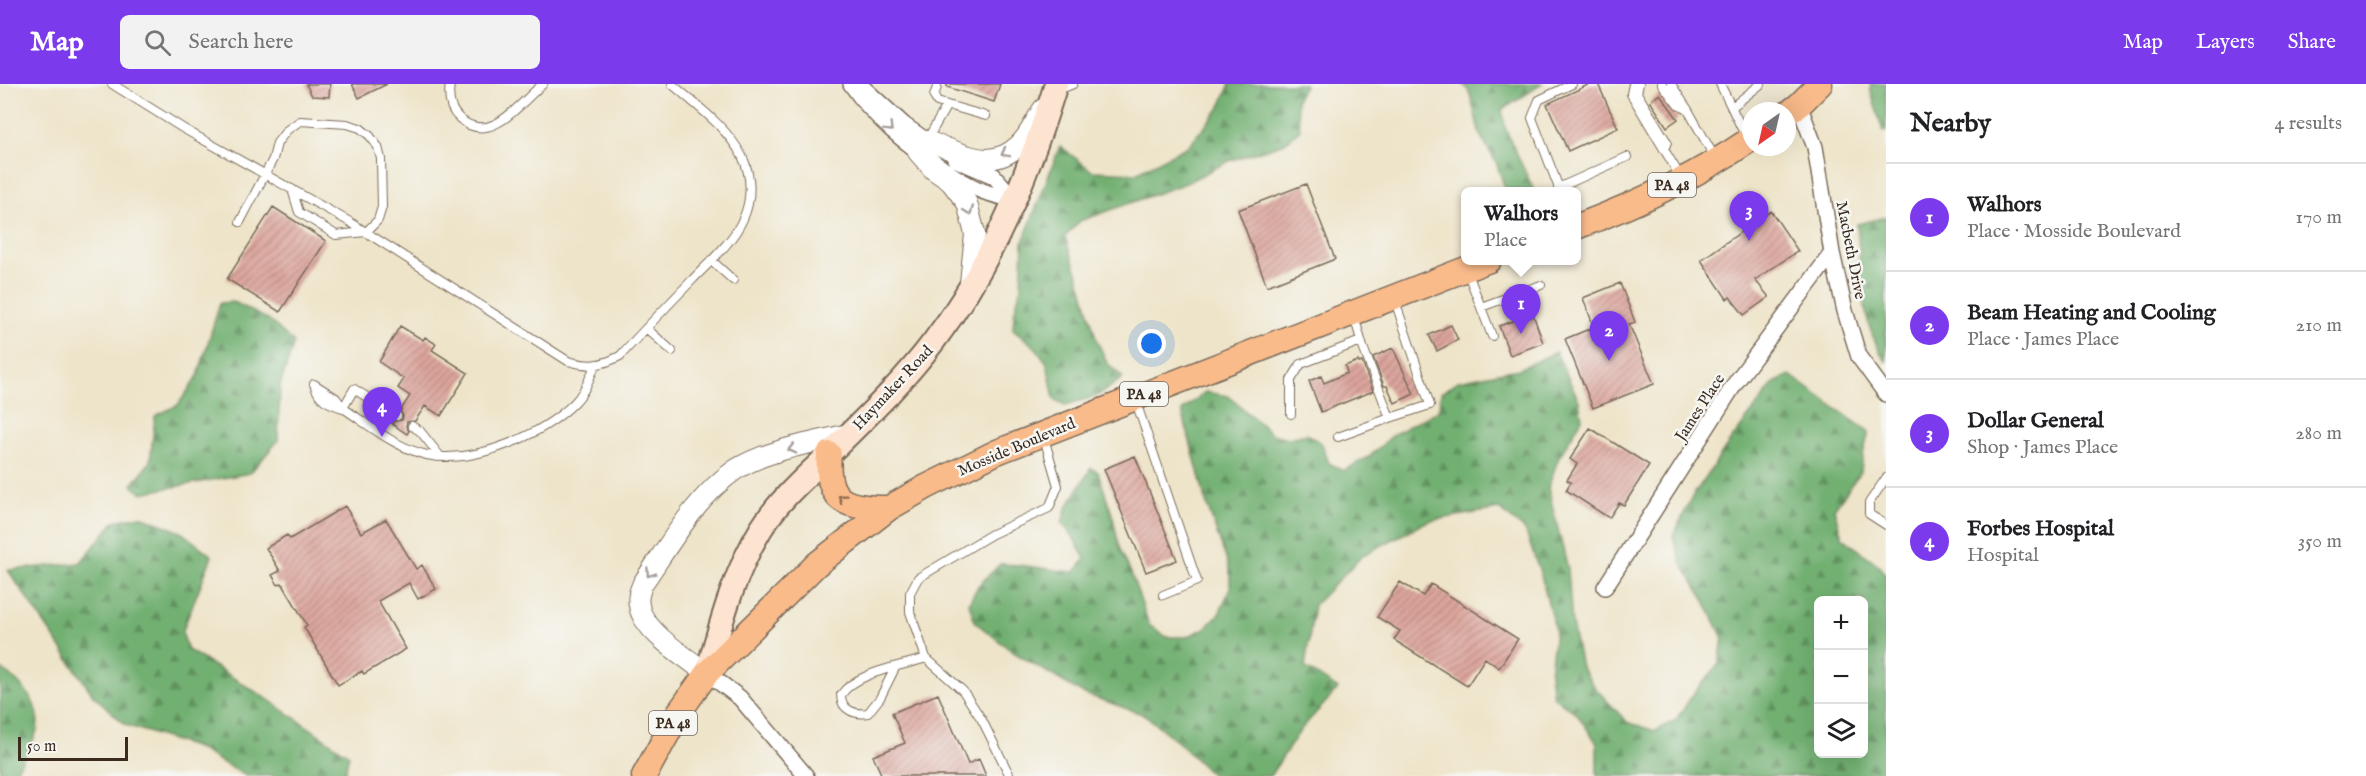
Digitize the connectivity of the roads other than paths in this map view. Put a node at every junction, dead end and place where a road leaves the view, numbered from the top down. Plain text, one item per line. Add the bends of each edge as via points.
1 (112, 84) edge
2 (450, 84) edge
3 (543, 84) edge
4 (672, 84) edge
5 (851, 84) edge
6 (859, 84) edge
7 (1572, 84) edge
8 (1633, 84) edge
9 (1640, 84) edge
10 (1662, 84) edge
11 (1671, 84) edge
12 (1720, 84) edge
13 (1761, 84) edge
14 (1820, 84) edge
15 (937, 87) dead end
16 (1061, 87) edge
17 (946, 105) junction
18 (1732, 107) junction
19 (1796, 107) edge
20 (1688, 110) junction
21 (1796, 115) edge
22 (986, 117) dead end
23 (1742, 125) edge
24 (1742, 145) edge
25 (922, 146) junction
26 (1664, 149) junction
27 (1627, 157) dead end
28 (1717, 162) junction
29 (266, 173) junction
30 (1683, 180) junction
31 (1558, 187) edge
32 (1565, 187) edge
33 (292, 189) junction
34 (1015, 200) junction
35 (240, 222) dead end
36 (1581, 225) edge
37 (366, 232) junction
38 (1832, 253) junction
39 (711, 260) junction
40 (1478, 265) edge
41 (1466, 269) junction
42 (734, 280) dead end
43 (1540, 285) dead end
44 (970, 289) junction
45 (1393, 297) junction
46 (1481, 307) junction
47 (1353, 312) junction
48 (646, 328) junction
49 (1492, 336) dead end
50 (1361, 341) junction
51 (672, 351) dead end
52 (595, 366) junction
53 (1886, 394) edge
54 (1135, 398) junction
55 (1291, 414) dead end
56 (397, 416) dead end
57 (1390, 418) junction
58 (412, 426) dead end
59 (849, 434) junction
60 (1043, 434) junction
61 (1338, 438) dead end
62 (829, 454) junction
63 (440, 456) junction
64 (1886, 478) edge
65 (889, 508) junction
66 (1886, 525) edge
67 (1605, 587) dead end
68 (1163, 595) dead end
69 (926, 658) junction
70 (895, 668) junction
71 (707, 673) junction
72 (644, 776) edge
73 (806, 776) edge
74 (1010, 776) edge

1 - 29 lane
2 - 3 lane via 450,106 466,124 477,127 498,124
4 - 39 lane via 730,138 747,171 749,195 742,220
5 -> 25 street via 896,135
6 - 25 street via 904,124
7 - 31 lane via 1539,100 1532,118
8 - 26 lane via 1631,94
9 - 26 lane via 1637,93 1667,142
10 - 20 lane via 1678,105
11 - 20 lane
12 - 18 lane
13 - 18 lane
14 - 19 main road
15 - 17 lane via 934,100
16 -> 25 street via 1020,144 997,158 984,160
16 - 34 main road, Haymaker Road
17 - 22 lane
17 - 25 lane
18 - 23 lane
20 - 28 lane
21 - 38 street, Macbeth Drive via 1815,147
24 - 28 main road, PA 48
25 - 34 street via 994,176
25 -> 44 street via 934,170 950,181 967,203 975,234
26 - 30 lane
27 - 32 lane
28 - 30 main road, PA 48
29 - 33 lane
29 - 35 lane
29 - 37 lane via 278,143 300,121 360,128 374,141 381,159 382,207 378,220
30 - 36 main road, PA 48
33 - 37 lane
33 - 37 lane via 299,212 336,235
34 - 44 main road, Haymaker Road
37 - 52 lane via 568,361
38 - 53 street, Macbeth Drive via 1859,357
38 - 67 street, James Place via 1736,382
39 - 42 lane
39 - 48 lane
40 - 41 main road, Mosside Boulevard / PA 48
41 - 45 main road, Mosside Boulevard / PA 48
41 - 46 lane
43 - 46 lane
44 - 59 main road, Haymaker Road via 918,361
45 - 47 main road, Mosside Boulevard / PA 48
45 - 57 lane via 1430,405
46 - 49 lane
47 - 50 lane
47 - 54 main road, Mosside Boulevard / PA 48
48 - 51 lane
48 - 52 lane via 620,356
50 - 55 lane via 1301,364 1291,380
50 - 57 lane
52 - 63 lane via 576,401 537,430 507,444 464,456
54 - 60 main road, Mosside Boulevard / PA 48
54 - 68 lane via 1197,581
56 - 63 lane via 354,389 343,408 411,450
57 - 61 lane
58 - 63 lane
59 - 62 main road, Haymaker Road
59 -> 71 street via 769,454 737,469 696,507 643,583 638,595 639,608 651,629
60 - 65 main road, Mosside Boulevard / PA 48 via 997,452
60 - 69 lane via 1058,486 1049,508 992,534 918,578 910,593 910,612
65 -> 62 main road via 862,508 838,497 828,478
62 - 71 main road, Haymaker Road via 791,491 762,528 737,576
64 - 66 lane via 1869,503 1869,514
65 - 71 main road, Mosside Boulevard / PA 48 via 817,564
69 - 70 lane
69 - 74 lane via 963,691
70 - 70 lane via 851,683 841,695 841,702 848,711 868,713
71 - 72 main road, Mosside Boulevard / PA 48 via 680,711
71 - 73 street via 740,698

